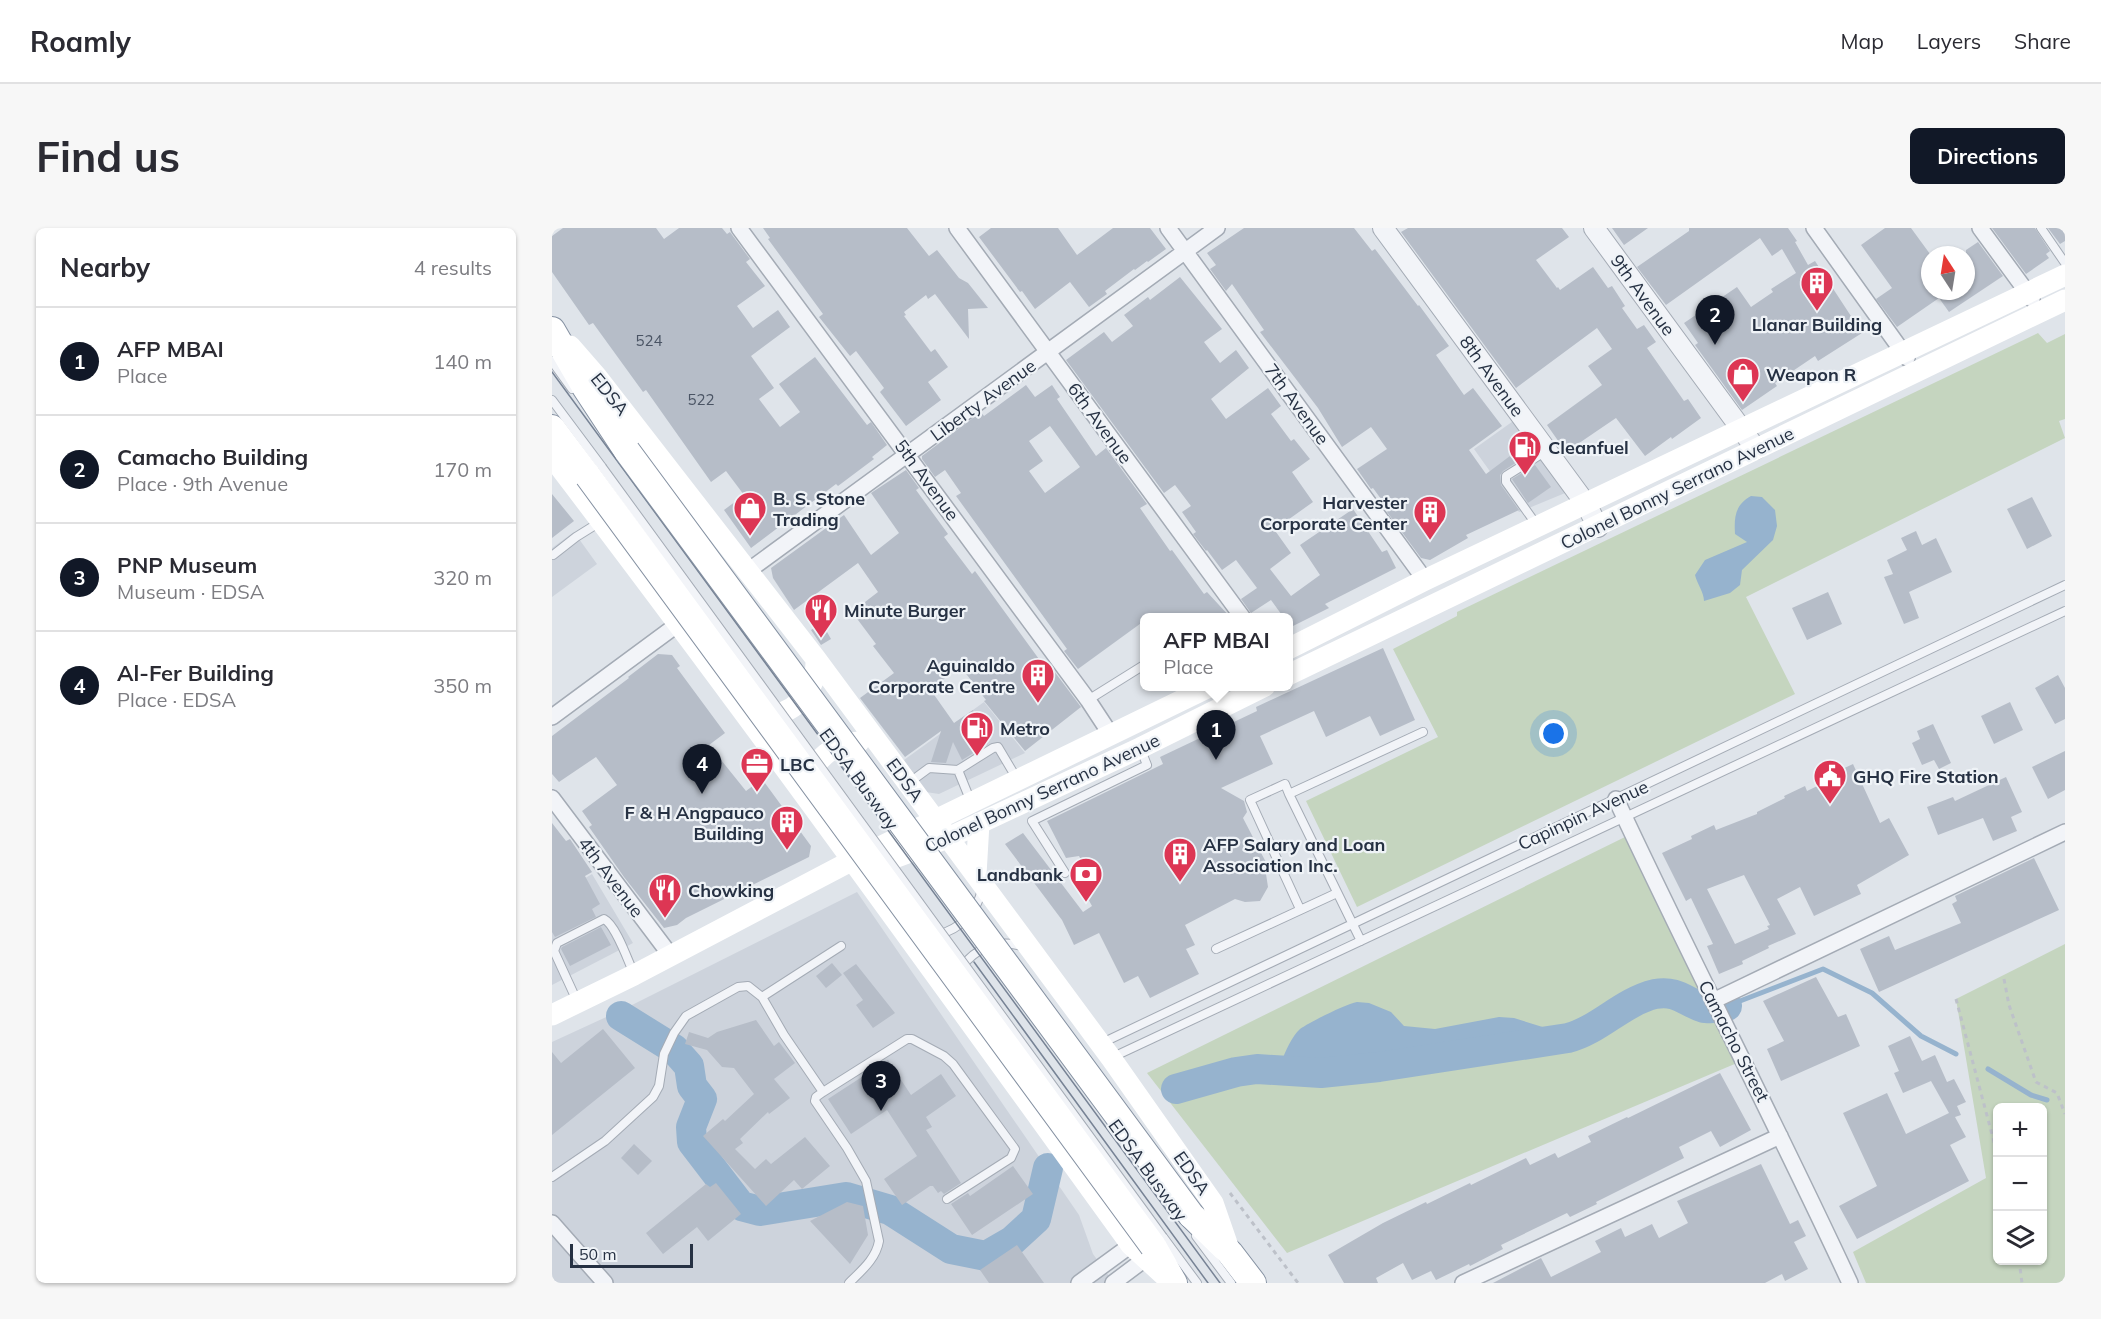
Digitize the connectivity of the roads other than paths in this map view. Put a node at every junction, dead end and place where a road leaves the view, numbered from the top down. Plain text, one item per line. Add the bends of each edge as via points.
1 (739, 228) edge
2 (957, 228) edge
3 (1168, 228) edge
4 (1217, 228) edge
5 (1383, 228) edge
6 (1594, 228) edge
7 (1814, 228) edge
8 (1980, 228) edge
9 (2041, 228) edge
10 (1185, 251) junction
11 (2065, 263) edge
12 (2065, 275) edge
13 (2027, 293) junction
14 (2065, 300) edge
15 (2040, 312) junction
16 (552, 328) edge
17 (1048, 352) junction
18 (1903, 352) junction
19 (552, 361) edge
20 (1915, 371) junction
21 (580, 399) dead end
22 (552, 400) edge
23 (552, 428) edge
24 (1742, 429) junction
25 (1756, 449) junction
26 (1547, 450) junction
27 (908, 454) junction
28 (552, 457) edge
29 (595, 472) junction
30 (1586, 504) junction
31 (601, 521) junction
32 (1538, 526) junction
33 (1598, 526) junction
34 (553, 555) edge
35 (748, 571) junction
36 (1425, 580) junction
37 (2065, 585) edge
38 (2065, 611) edge
39 (1239, 613) edge
40 (678, 624) junction
41 (1293, 646) edge
42 (816, 659) junction
43 (1140, 668) edge
44 (1293, 673) edge
45 (1200, 691) edge
46 (1257, 691) edge
47 (1088, 700) junction
48 (740, 708) junction
49 (552, 717) edge
50 (1106, 727) junction
51 (1423, 732) dead end
52 (1140, 748) junction
53 (882, 749) junction
54 (958, 770) junction
55 (1017, 780) junction
56 (907, 784) junction
57 (1289, 794) junction
58 (552, 798) edge
59 (1616, 800) junction
60 (971, 802) junction
61 (809, 803) junction
62 (1625, 817) junction
63 (935, 820) junction
64 (979, 823) junction
65 (2065, 832) edge
66 (948, 838) junction
67 (855, 866) junction
68 (1065, 873) dead end
69 (979, 879) junction
70 (1337, 893) junction
71 (1300, 909) junction
72 (1352, 924) junction
73 (906, 933) junction
74 (1361, 941) junction
75 (841, 946) dead end
76 (1216, 949) dead end
77 (1031, 950) junction
78 (671, 956) junction
79 (634, 975) junction
80 (762, 997) junction
81 (578, 1003) junction
82 (956, 1004) junction
83 (1716, 1006) junction
84 (552, 1015) edge
85 (1105, 1051) junction
86 (823, 1092) junction
87 (1780, 1136) junction
88 (552, 1177) edge
89 (947, 1199) dead end
90 (1188, 1217) junction
91 (552, 1223) edge
92 (1148, 1247) junction
93 (1230, 1253) junction
94 (1078, 1282) edge
95 (1846, 1282) edge
96 (605, 1283) edge
97 (849, 1283) edge
98 (1113, 1283) edge
99 (1173, 1283) edge
100 (1197, 1283) edge
101 (1231, 1283) edge
102 (1253, 1283) edge
103 (1463, 1283) edge

1 - 27 street, 5th Avenue
2 - 17 street, 6th Avenue
3 - 10 street, 7th Avenue
4 - 10 street, Liberty Avenue
5 - 26 street, 8th Avenue
6 - 24 street, 9th Avenue
7 - 18 street
8 - 13 street
9 - 11 lane
10 - 17 street, Liberty Avenue
10 - 36 street, 7th Avenue
12 - 13 main road, Colonel Bonny Serrano Avenue
13 - 15 street
13 - 18 main road, Colonel Bonny Serrano Avenue
14 - 15 main road, Colonel Bonny Serrano Avenue
15 - 20 main road, Colonel Bonny Serrano Avenue
16 - 35 main road, EDSA via 597,376
16 - 90 highway, EDSA, bridge via 618,448
17 - 27 street, Liberty Avenue
17 - 39 street, 6th Avenue
18 - 20 street
18 - 24 main road, Colonel Bonny Serrano Avenue
19 - 21 lane
20 - 25 main road, Colonel Bonny Serrano Avenue
22 - 29 lane
23 - 29 highway
24 - 25 street, 9th Avenue
24 - 30 main road, Colonel Bonny Serrano Avenue
25 - 33 main road, Colonel Bonny Serrano Avenue
26 - 30 street, 8th Avenue
26 - 32 lane via 1506,476 1506,482
27 - 35 street, Liberty Avenue
27 - 47 street, 5th Avenue
28 - 31 main road
29 - 92 highway, bridge
30 - 32 main road, Colonel Bonny Serrano Avenue
30 - 33 street, 8th Avenue
31 - 34 lane
31 - 40 main road
32 - 36 main road, Colonel Bonny Serrano Avenue
33 - 44 main road, Colonel Bonny Serrano Avenue
35 - 42 main road, EDSA
36 - 41 main road, Colonel Bonny Serrano Avenue
37 - 59 lane, Capinpin Avenue
38 - 62 lane, Capinpin Avenue
40 - 48 main road
40 - 49 street
42 - 48 main road via 810,688 796,705 768,716
42 - 53 main road, EDSA
43 - 47 lane
45 - 50 main road, Colonel Bonny Serrano Avenue
46 - 52 main road, Colonel Bonny Serrano Avenue
47 - 50 street, 5th Avenue
48 - 61 main road
50 - 55 main road, Colonel Bonny Serrano Avenue
51 - 57 lane
52 - 64 main road, Colonel Bonny Serrano Avenue
52 - 68 lane via 1147,765 1032,821
53 - 56 main road, EDSA
53 - 61 main road via 853,742 825,754 811,773
54 - 55 lane via 998,747
54 - 56 lane via 930,768
54 - 60 lane
55 - 60 main road, Colonel Bonny Serrano Avenue
56 - 63 main road, EDSA
57 - 70 lane
57 - 71 lane via 1284,784 1250,800
58 - 78 street, 4th Avenue
59 - 62 street, Camacho Street
59 - 72 lane, Capinpin Avenue
60 - 63 main road, Colonel Bonny Serrano Avenue
61 - 67 main road
62 - 74 lane, Capinpin Avenue
62 - 83 street, Camacho Street
63 - 66 main road, EDSA
63 - 67 main road, Colonel Bonny Serrano Avenue
64 - 66 main road, Colonel Bonny Serrano Avenue
64 - 69 main road
65 - 83 street
66 - 67 main road, Colonel Bonny Serrano Avenue
66 - 69 main road, EDSA
67 - 73 main road
67 - 78 main road, Colonel Bonny Serrano Avenue via 812,882
69 - 73 lane via 979,901 957,927 929,936
69 - 77 main road, EDSA
70 - 71 lane
70 - 72 lane
71 - 76 lane
72 - 74 lane
72 - 85 lane, Capinpin Avenue
73 - 82 main road
74 - 85 lane, Capinpin Avenue
75 - 80 lane
77 - 82 lane via 1002,944 972,955 957,978
77 - 85 main road, EDSA
78 - 79 main road, Colonel Bonny Serrano Avenue
79 - 81 main road, Colonel Bonny Serrano Avenue
79 - 81 lane via 609,922 604,920 557,943 554,951
80 - 86 lane
80 - 88 lane via 748,986 738,987 686,1016 664,1054 659,1086 653,1097 605,1141
81 - 84 main road, Colonel Bonny Serrano Avenue
82 - 92 main road
83 - 87 street, Camacho Street
85 - 93 main road, EDSA via 1213,1203
86 - 89 lane via 907,1039 954,1064 1015,1149 1011,1158
86 - 97 lane via 816,1097 816,1105 866,1180 879,1242 868,1265
87 - 95 street, Camacho Street
87 - 103 street
90 - 93 highway, EDSA
90 - 101 lane, EDSA Busway
91 - 96 street
92 - 94 street
92 - 98 street
92 - 99 highway
92 - 100 lane, EDSA Busway
93 - 102 highway, EDSA

